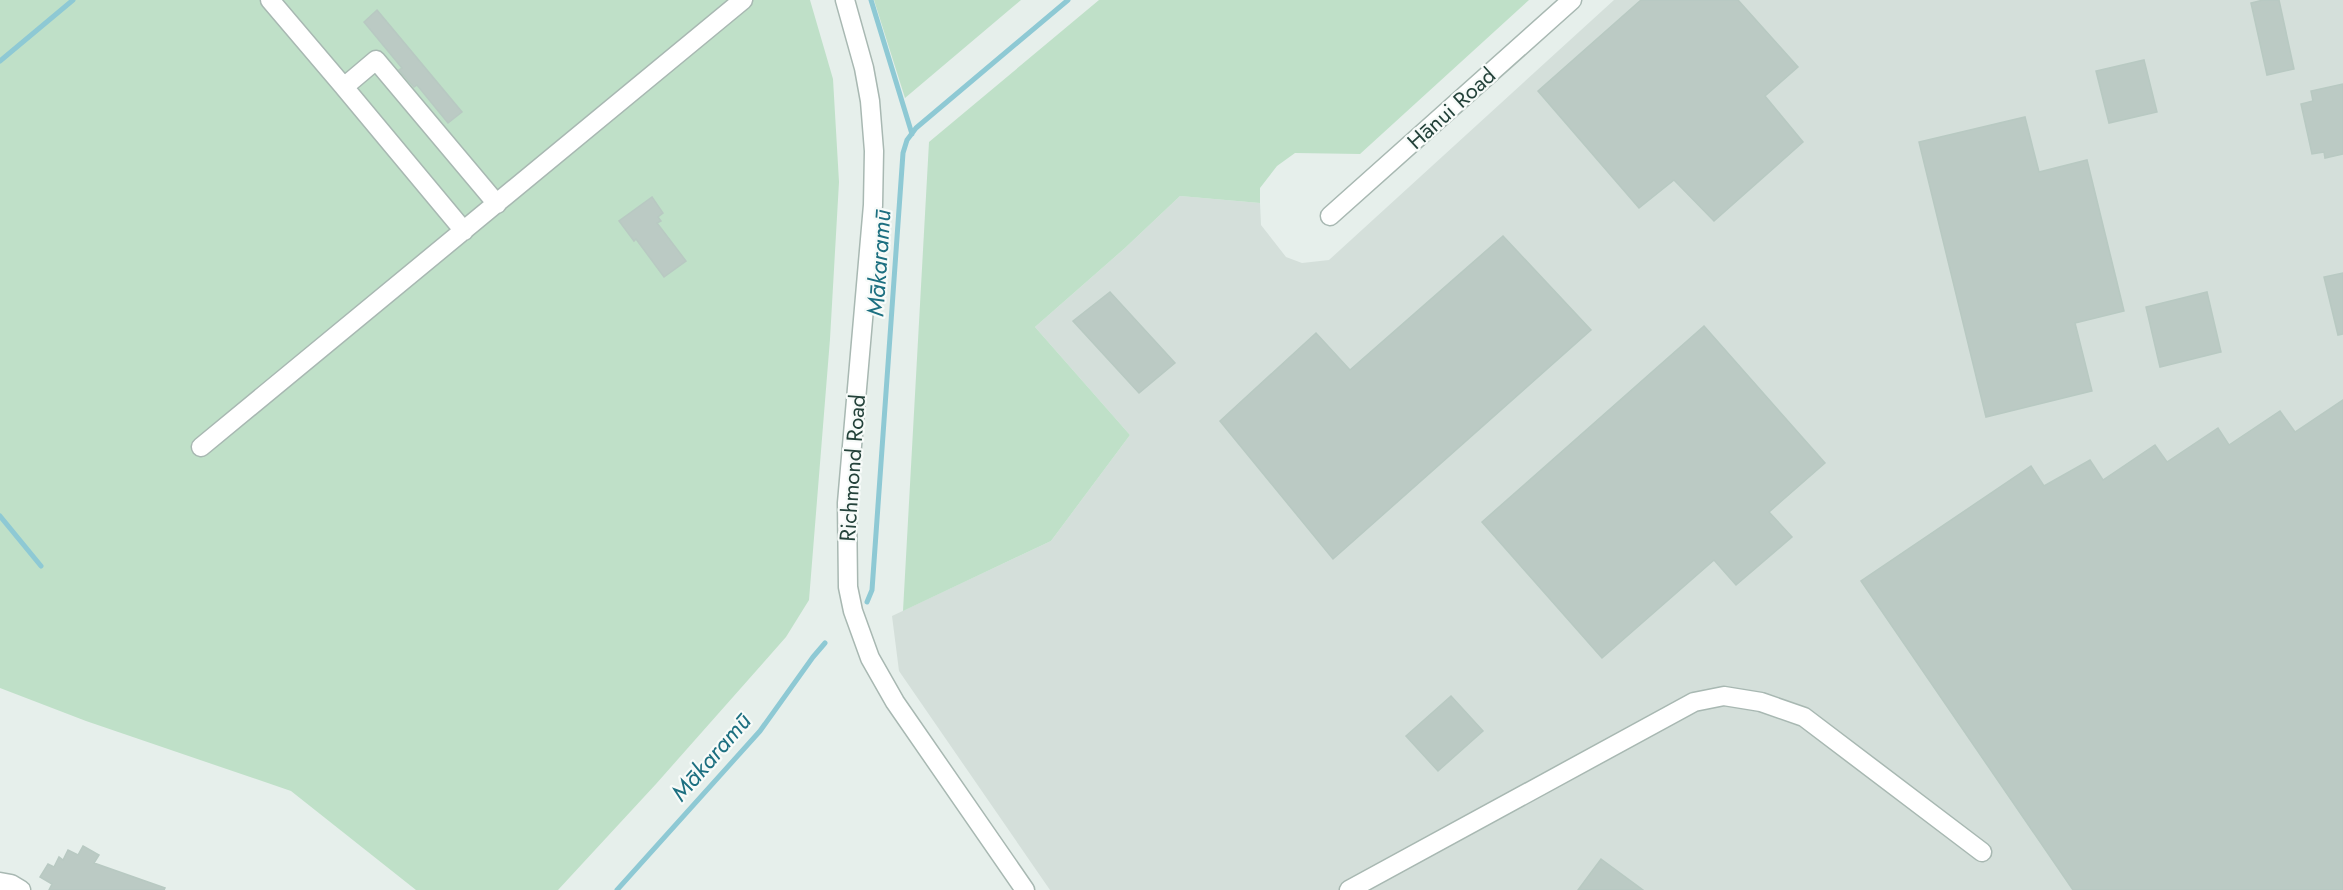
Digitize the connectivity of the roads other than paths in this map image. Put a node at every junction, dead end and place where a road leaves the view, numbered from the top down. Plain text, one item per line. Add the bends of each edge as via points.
1 (270, 0) edge
2 (743, 0) edge
3 (845, 0) edge
4 (1572, 0) edge
5 (344, 87) junction
6 (497, 204) junction
7 (1330, 216) dead end
8 (464, 231) junction
9 (201, 447) dead end
10 (1982, 852) dead end
11 (0, 882) edge
12 (21, 890) edge
13 (1025, 890) edge
14 (1348, 890) edge

1 - 5 street
2 - 6 street
3 - 13 street, Richmond Road via 864,68 874,151 873,205 847,503 849,595 864,642 895,702
4 - 7 street, Hānui Road
5 - 6 street via 376,60
5 - 8 street
6 - 8 street
8 - 9 street
10 - 14 street via 1804,717 1761,702 1724,696 1694,702
11 - 12 street

